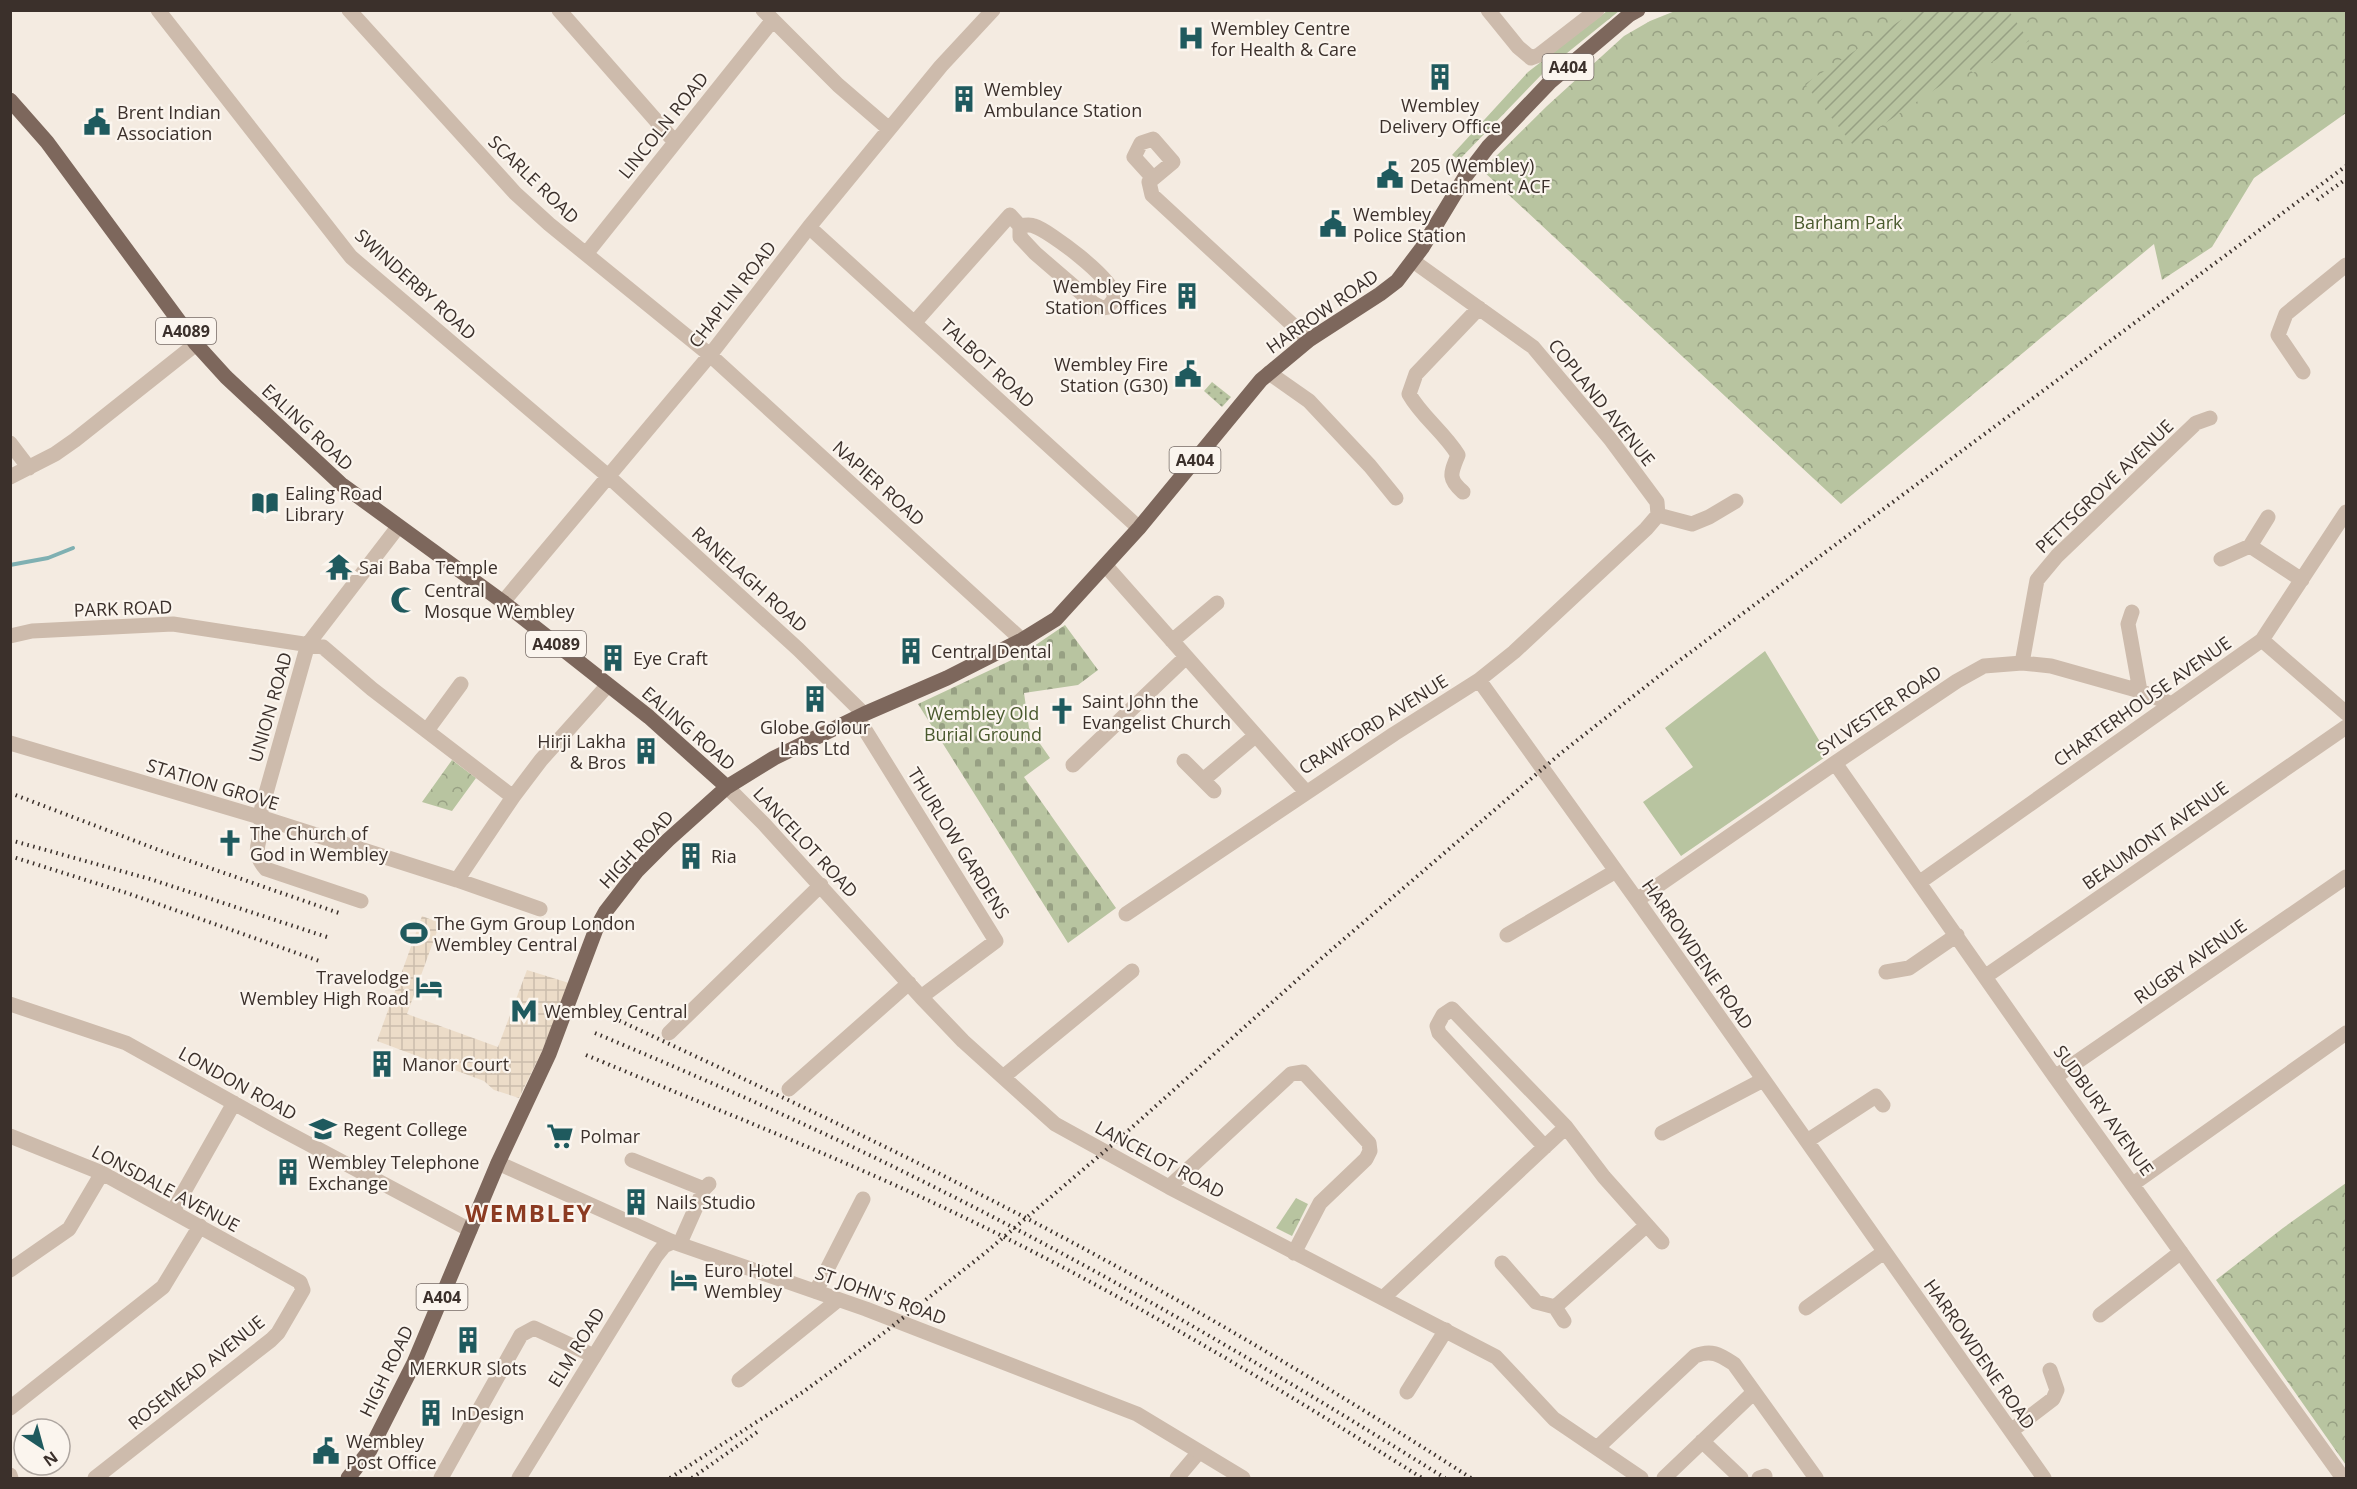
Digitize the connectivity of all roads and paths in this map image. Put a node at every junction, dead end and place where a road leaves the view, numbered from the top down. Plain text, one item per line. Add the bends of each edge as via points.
1 (158, 10) edge
2 (349, 10) edge
3 (559, 10) edge
4 (993, 10) edge
5 (1488, 10) edge
6 (1597, 10) edge
7 (1638, 10) edge
8 (768, 16) edge
9 (10, 100) edge
10 (889, 129) junction
11 (674, 141) junction
12 (1153, 178) dead end
13 (1015, 221) junction
14 (809, 227) junction
15 (586, 254) junction
16 (1413, 261) junction
17 (2346, 265) edge
18 (1479, 308) junction
19 (915, 322) junction
20 (1309, 340) junction
21 (196, 344) junction
22 (710, 355) junction
23 (2302, 372) dead end
24 (1269, 373) junction
25 (2210, 418) dead end
26 (10, 443) edge
27 (28, 468) junction
28 (608, 476) junction
29 (10, 477) edge
30 (1463, 492) dead end
31 (1395, 498) dead end
32 (1736, 501) dead end
33 (2346, 512) edge
34 (1658, 515) junction
35 (2268, 517) dead end
36 (398, 527) junction
37 (1139, 528) junction
38 (2250, 546) junction
39 (2221, 559) dead end
40 (1106, 566) junction
41 (2302, 580) junction
42 (503, 602) junction
43 (1217, 603) dead end
44 (2132, 612) dead end
45 (10, 636) edge
46 (1022, 640) junction
47 (2262, 640) junction
48 (1172, 641) junction
49 (308, 644) junction
50 (1186, 657) junction
51 (2022, 663) junction
52 (1479, 680) junction
53 (461, 684) dead end
54 (608, 685) junction
55 (2140, 691) junction
56 (2172, 704) junction
57 (2346, 713) edge
58 (861, 715) junction
59 (2346, 727) edge
60 (428, 729) junction
61 (1255, 736) junction
62 (10, 743) edge
63 (1184, 761) dead end
64 (1835, 763) junction
65 (1073, 765) dead end
66 (1203, 780) junction
67 (727, 787) junction
68 (1214, 791) dead end
69 (1306, 792) junction
70 (513, 796) junction
71 (263, 818) junction
72 (1616, 871) junction
73 (2346, 877) edge
74 (457, 880) junction
75 (1920, 882) junction
76 (821, 885) junction
77 (1637, 900) junction
78 (361, 901) dead end
79 (540, 909) dead end
80 (1126, 914) dead end
81 (1507, 935) dead end
82 (1957, 935) junction
83 (1132, 971) dead end
84 (1886, 972) dead end
85 (1986, 976) junction
86 (909, 983) junction
87 (921, 997) junction
88 (10, 1004) edge
89 (2346, 1033) edge
90 (669, 1034) dead end
91 (1002, 1077) junction
92 (2055, 1077) junction
93 (1763, 1080) junction
94 (789, 1089) dead end
95 (1876, 1097) dead end
96 (234, 1103) junction
97 (1566, 1127) junction
98 (1662, 1133) dead end
99 (10, 1136) edge
100 (1807, 1141) junction
101 (1545, 1147) junction
102 (632, 1160) dead end
103 (498, 1163) junction
104 (102, 1173) junction
105 (2133, 1184) junction
106 (1169, 1186) junction
107 (863, 1199) dead end
108 (173, 1211) junction
109 (1647, 1225) junction
110 (200, 1226) junction
111 (470, 1230) junction
112 (676, 1242) junction
113 (1662, 1242) dead end
114 (1884, 1251) junction
115 (1294, 1252) junction
116 (2181, 1252) junction
117 (1502, 1263) dead end
118 (10, 1270) edge
119 (300, 1282) joint
120 (816, 1291) junction
121 (1384, 1297) junction
122 (838, 1300) junction
123 (1555, 1307) junction
124 (1806, 1308) dead end
125 (2100, 1315) dead end
126 (1564, 1321) dead end
127 (1446, 1330) junction
128 (594, 1356) junction
129 (2050, 1370) dead end
130 (738, 1380) dead end
131 (1407, 1392) dead end
132 (1754, 1392) junction
133 (10, 1408) edge
134 (2011, 1431) junction
135 (1702, 1441) junction
136 (1597, 1448) junction
137 (1199, 1452) junction
138 (94, 1479) edge
139 (348, 1479) edge
140 (441, 1479) edge
141 (519, 1479) edge
142 (1176, 1479) edge
143 (1243, 1479) edge
144 (1641, 1479) edge
145 (1664, 1479) edge
146 (1741, 1479) edge
147 (1816, 1479) edge
148 (2044, 1479) edge
149 (2343, 1479) edge

1 - 28 street, SWINDERBY ROAD via 351,257
2 - 15 street, SCARLE ROAD via 515,193
3 - 11 street
4 - 10 street, CHAPLIN ROAD
5 - 6 street via 1532,58
7 - 16 main road, HARROW ROAD / A404 via 1550,82 1488,147
8 - 10 street
8 - 11 street, LINCOLN ROAD
9 - 21 main road, EALING ROAD / A4089 via 47,142
10 - 14 street, CHAPLIN ROAD
11 - 15 street, LINCOLN ROAD
12 - 20 street via 1149,182 1152,195
13 - 13 street via 1054,236 1088,263 1114,293 1108,307 1093,303 1035,254 1020,237
13 - 19 street
14 - 19 street, TALBOT ROAD
14 - 22 street, CHAPLIN ROAD
15 - 22 street, SCARLE ROAD
16 - 18 street, COPLAND AVENUE
16 - 20 main road, HARROW ROAD / A404 via 1380,294
17 - 23 street via 2286,314 2278,335
18 - 30 street via 1416,374 1408,394 1458,455 1451,472 1453,483
18 - 34 street, COPLAND AVENUE via 1533,347 1611,440 1657,502
19 - 37 street, TALBOT ROAD
20 - 24 main road, HARROW ROAD / A404
21 - 27 street via 75,440
21 - 36 main road, EALING ROAD / A4089 via 331,475
22 - 28 street, CHAPLIN ROAD
22 - 46 street, NAPIER ROAD
24 - 31 street via 1309,401
24 - 37 main road, HARROW ROAD / A404
25 - 51 street, PETTSGROVE AVENUE via 2196,423 2057,556 2037,580
26 - 27 street
27 - 29 street
28 - 42 street, CHAPLIN ROAD
28 - 58 street, RANELAGH ROAD via 827,676
32 - 34 street via 1692,524
33 - 41 street, CHARTERHOUSE AVENUE
34 - 52 street, CRAWFORD AVENUE
35 - 38 street
36 - 42 main road, EALING ROAD / A4089
36 - 49 street, UNION ROAD
37 - 40 main road, HARROW ROAD / A404
38 - 39 street
38 - 41 street
40 - 46 main road, HARROW ROAD / A404 via 1056,619
40 - 48 street, CRAWFORD AVENUE
41 - 47 street, CHARTERHOUSE AVENUE
42 - 54 main road, EALING ROAD / A4089
43 - 48 street
44 - 55 street via 2128,624
45 - 49 street, PARK ROAD via 32,631 173,624
46 - 58 main road, HIGH ROAD / A404
47 - 56 street, CHARTERHOUSE AVENUE
47 - 57 street
48 - 50 street, CRAWFORD AVENUE
49 - 60 street, PARK ROAD via 322,647
49 - 71 street, UNION ROAD
50 - 61 street, CRAWFORD AVENUE
50 - 65 street
51 - 55 street, SYLVESTER ROAD via 2051,666
51 - 64 street, SYLVESTER ROAD via 1994,664 1970,674
52 - 69 street, CRAWFORD AVENUE
52 - 72 street, HARROWDENE ROAD
53 - 60 street
54 - 67 main road, EALING ROAD / A4089
54 - 70 street
55 - 56 street, SYLVESTER ROAD
56 - 75 street, CHARTERHOUSE AVENUE
58 - 67 main road, HIGH ROAD / A404 via 765,763
58 - 87 street, THURLOW GARDENS via 996,941
59 - 85 street, BEAUMONT AVENUE
60 - 70 street, PARK ROAD
61 - 66 street
61 - 69 street, CRAWFORD AVENUE
62 - 71 street, STATION GROVE
63 - 66 street
64 - 75 street, SUDBURY AVENUE
64 - 77 street, SYLVESTER ROAD
66 - 68 street
67 - 76 street, LANCELOT ROAD
67 - 103 main road, HIGH ROAD / A404 via 668,840 606,911 549,1054
69 - 80 street
70 - 74 street
71 - 74 street, STATION GROVE
71 - 78 street, UNION ROAD via 256,853 266,868
72 - 77 street, HARROWDENE ROAD
72 - 81 street
73 - 92 street, RUGBY AVENUE
74 - 79 street, STATION GROVE
75 - 82 street, SUDBURY AVENUE
76 - 86 street, LANCELOT ROAD
76 - 90 street
77 - 93 street, HARROWDENE ROAD
82 - 84 street via 1909,968
82 - 85 street, SUDBURY AVENUE
83 - 91 street
85 - 92 street, SUDBURY AVENUE
86 - 87 street, LANCELOT ROAD
86 - 94 street
87 - 91 street, LANCELOT ROAD
88 - 96 street, LONDON ROAD via 126,1043
89 - 105 street
91 - 106 street, LANCELOT ROAD via 1055,1124
92 - 105 street, SUDBURY AVENUE
93 - 98 street
93 - 100 street, HARROWDENE ROAD
95 - 100 street
96 - 108 street
96 - 111 street, LONDON ROAD
97 - 101 street
97 - 101 street via 1452,1009 1443,1015 1437,1026 1439,1033
97 - 109 street
99 - 104 street, LONSDALE AVENUE
100 - 114 street, HARROWDENE ROAD
101 - 121 street
102 - 112 street via 707,1186
103 - 111 main road, HIGH ROAD / A404
103 - 112 street, ST JOHN'S ROAD
104 - 108 street, LONSDALE AVENUE
104 - 118 street via 69,1229
105 - 116 street, SUDBURY AVENUE
106 - 115 street, LANCELOT ROAD
106 - 115 street via 1291,1074 1303,1072 1369,1143 1370,1151 1320,1203
107 - 120 street
108 - 110 street, LONSDALE AVENUE
109 - 113 street
109 - 123 street
110 - 119 street, LONSDALE AVENUE
110 - 133 street via 163,1287
111 - 139 main road, HIGH ROAD / A404 via 414,1363 370,1450
112 - 120 street, ST JOHN'S ROAD
112 - 128 street, ELM ROAD via 664,1246 656,1256
114 - 124 street
114 - 134 street, HARROWDENE ROAD
115 - 121 street, LANCELOT ROAD
116 - 125 street
116 - 149 street, SUDBURY AVENUE
117 - 123 street via 1536,1302
119 - 138 street, ROSEMEAD AVENUE via 303,1290 271,1340
120 - 122 street, ST JOHN'S ROAD
121 - 127 street, LANCELOT ROAD
122 - 130 street
122 - 137 street, ST JOHN'S ROAD via 1137,1414
123 - 126 street
127 - 131 street
127 - 136 street, LANCELOT ROAD via 1496,1357 1554,1419
128 - 140 street via 534,1328 521,1335
128 - 141 street, ELM ROAD
129 - 134 street via 2057,1390 2053,1399
132 - 135 street
132 - 136 street via 1734,1364 1707,1351 1695,1356
132 - 147 street
134 - 148 street, HARROWDENE ROAD
135 - 145 street
135 - 146 street
136 - 144 street, LANCELOT ROAD
137 - 142 street
137 - 143 street, ST JOHN'S ROAD

